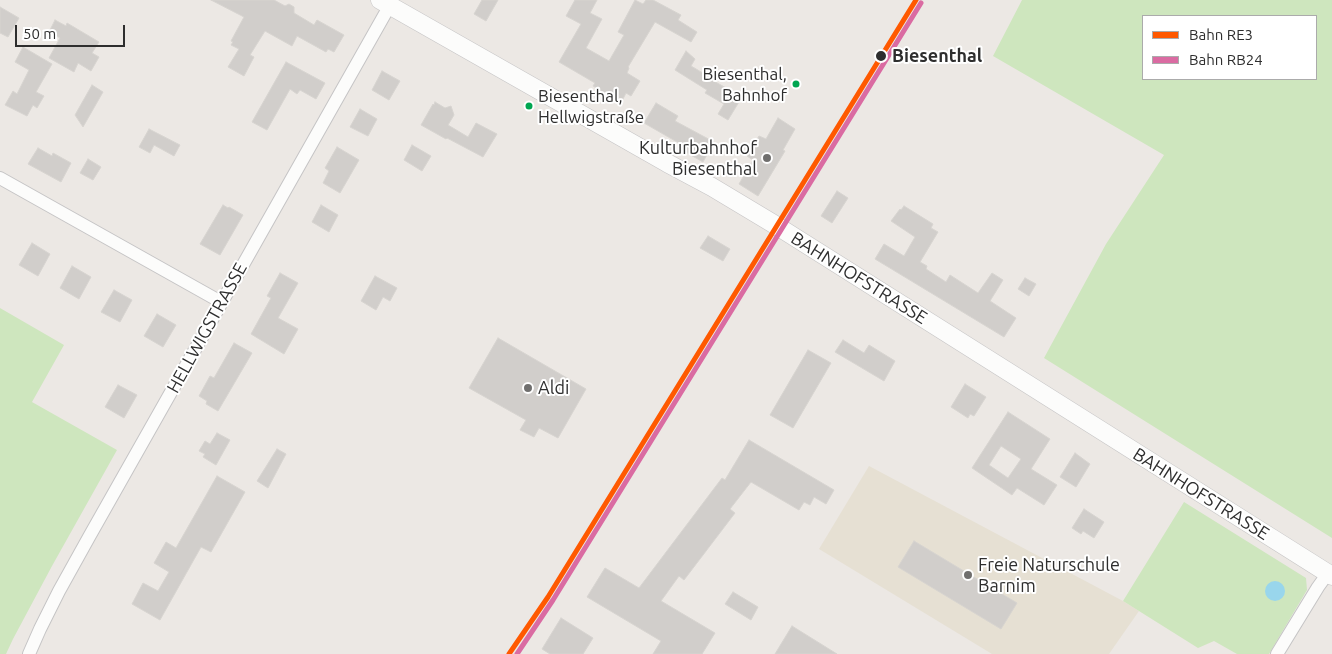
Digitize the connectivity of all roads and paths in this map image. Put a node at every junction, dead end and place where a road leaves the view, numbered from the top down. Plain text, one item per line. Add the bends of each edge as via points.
1 (385, 3) edge
2 (0, 178) edge
3 (221, 302) junction
4 (1330, 575) edge
5 (29, 654) edge
6 (1277, 654) edge

1 - 3 street, HELLWIGSTRASSE
1 - 4 main road, BAHNHOFSTRASSE via 777,226
2 - 3 street
3 - 5 street, HELLWIGSTRASSE via 59,591
4 - 6 street via 1318,587

